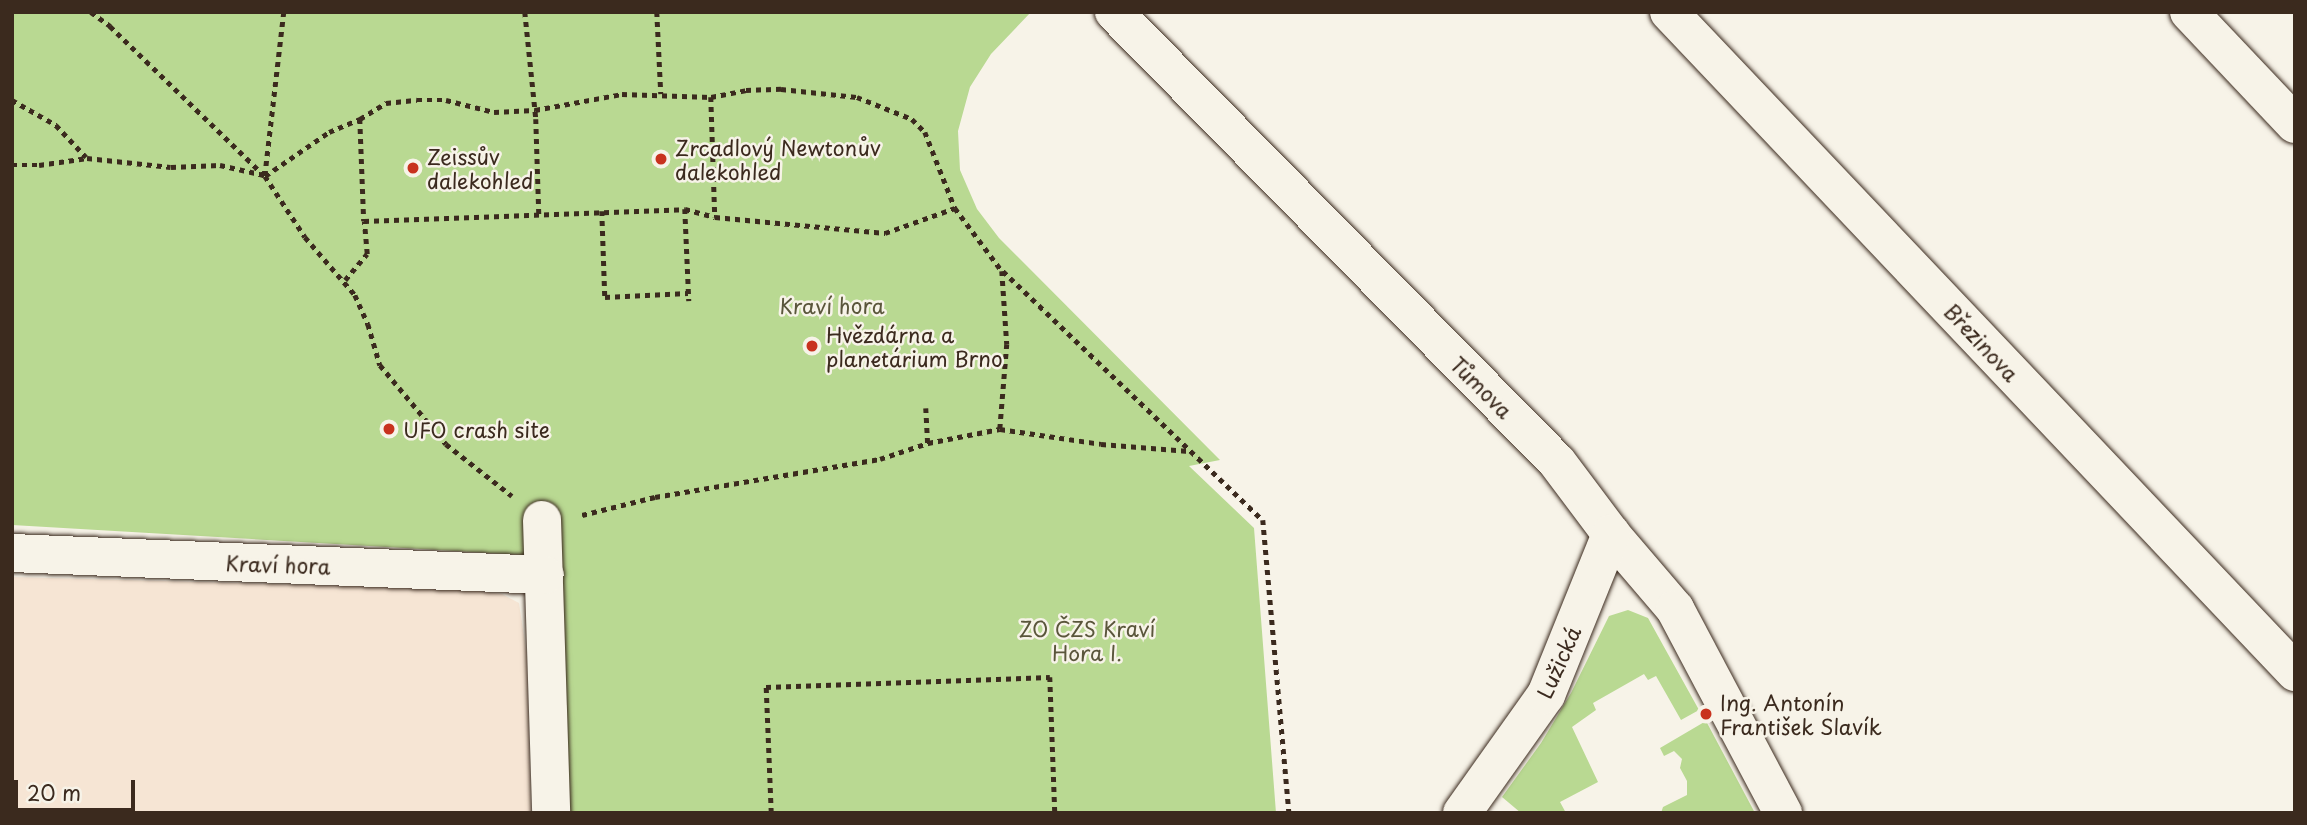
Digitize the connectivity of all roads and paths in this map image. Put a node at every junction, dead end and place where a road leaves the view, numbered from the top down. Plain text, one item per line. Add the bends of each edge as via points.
1 (91, 12) edge
2 (284, 12) edge
3 (525, 12) edge
4 (657, 12) edge
5 (1114, 12) edge
6 (1668, 12) edge
7 (2189, 12) edge
8 (661, 94) junction
9 (711, 97) junction
10 (12, 100) edge
11 (534, 110) junction
12 (360, 119) junction
13 (2295, 124) edge
14 (87, 158) junction
15 (12, 165) edge
16 (265, 176) junction
17 (954, 208) junction
18 (685, 209) junction
19 (602, 211) junction
20 (539, 214) junction
21 (715, 217) junction
22 (365, 221) junction
23 (1002, 271) junction
24 (345, 280) junction
25 (688, 293) junction
26 (689, 302) dead end
27 (926, 408) dead end
28 (1000, 429) junction
29 (928, 443) junction
30 (1189, 451) junction
31 (542, 520) junction
32 (1611, 534) junction
33 (12, 553) edge
34 (545, 575) junction
35 (2295, 672) edge
36 (551, 813) edge
37 (771, 813) edge
38 (1055, 813) edge
39 (1289, 813) edge
40 (1462, 813) edge
41 (1783, 813) edge

1 - 16 path
2 - 16 path
3 - 11 path
4 - 8 path
5 - 32 street, Tůmova via 1557,462
6 - 35 street, Březinova
7 - 13 street
8 - 9 path
8 - 11 path via 622,94
9 - 17 path via 781,89 857,97 912,120 925,132
9 - 21 path
10 - 14 path via 56,125
11 - 12 path via 494,112 446,100 417,100 386,103
11 - 20 path
12 - 16 path via 329,132
12 - 22 path
14 - 15 path
14 - 16 path via 171,167 220,165
16 - 24 path via 305,237
17 - 21 path via 885,233
17 - 23 path
18 - 19 path
18 - 21 path
18 - 25 path
19 - 20 path
19 - 25 path via 605,297
20 - 22 path
22 - 24 path via 367,254
23 - 28 path via 1007,344
23 - 30 path
24 - 31 path via 369,324 380,365 446,444
25 - 26 path
27 - 29 path
28 - 29 path
28 - 30 path
29 - 31 path via 880,459
30 - 39 path via 1263,520
31 - 34 street
32 - 40 street, Lužická via 1546,695
32 - 41 street, Tůmova via 1675,609
33 - 34 street, Kraví hora
34 - 36 street
37 - 38 path via 766,687 1050,677

